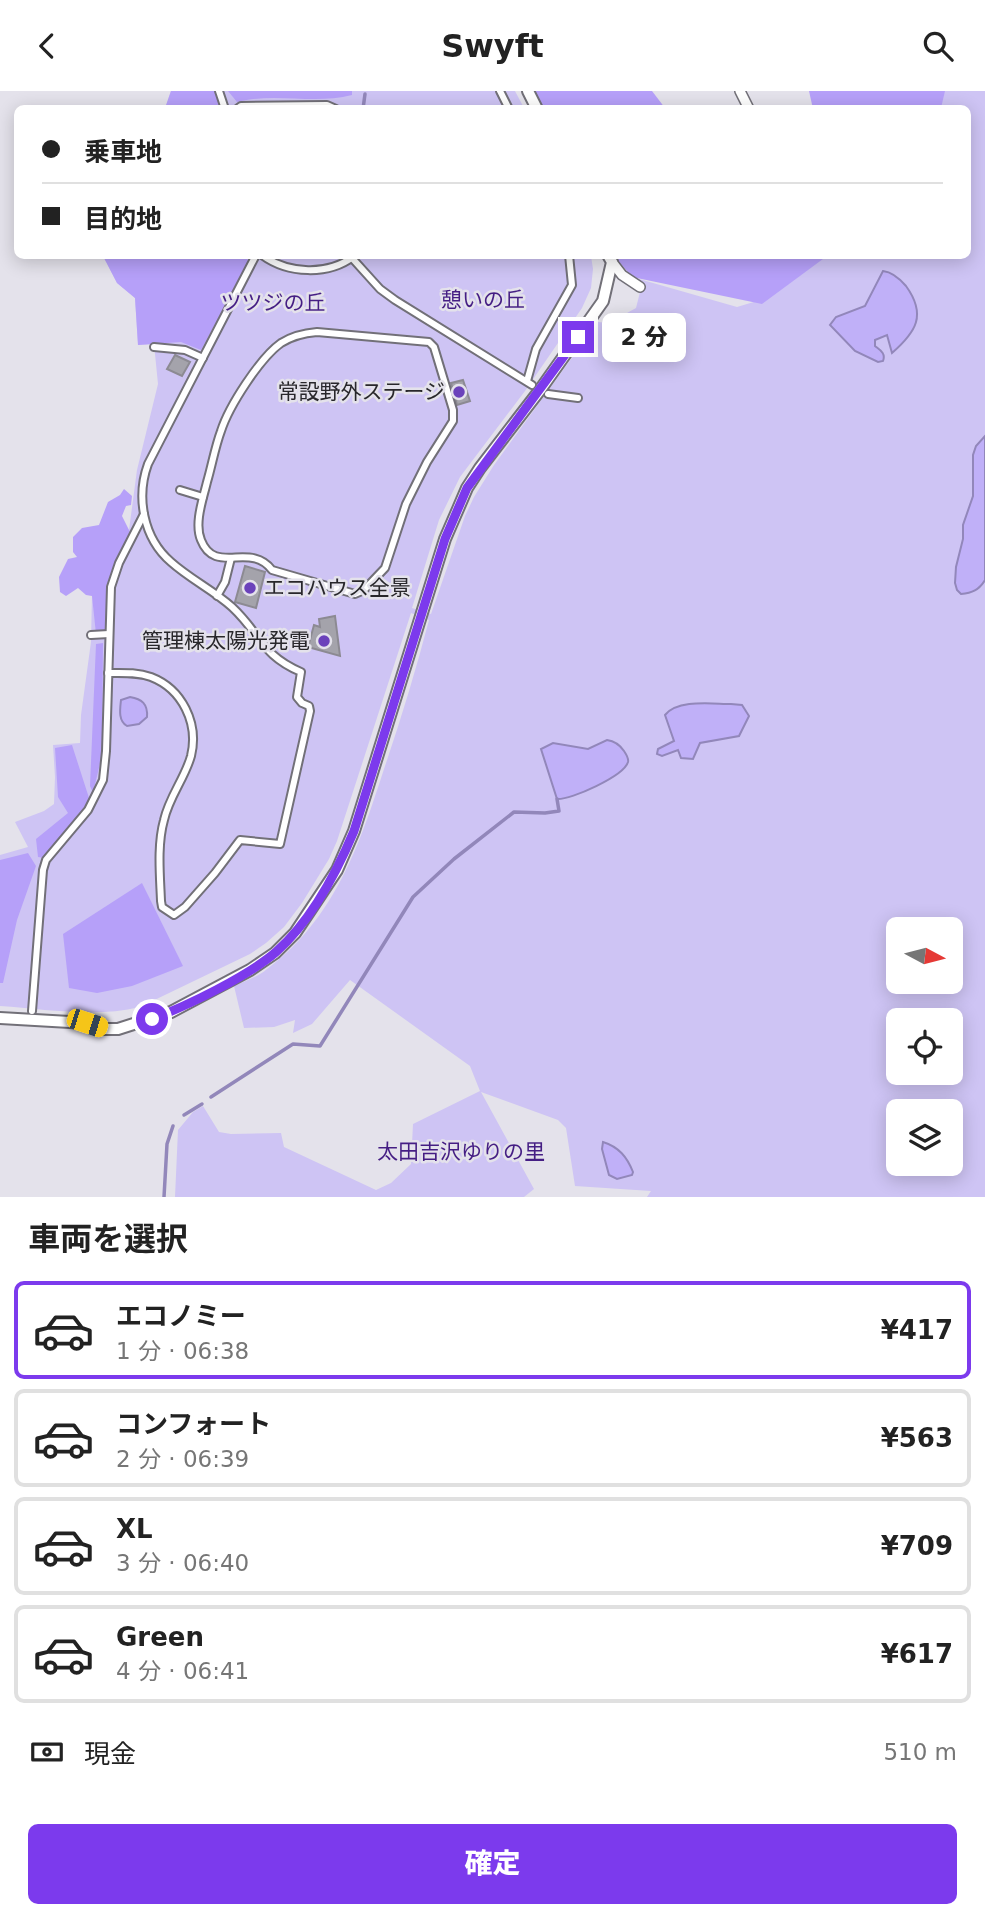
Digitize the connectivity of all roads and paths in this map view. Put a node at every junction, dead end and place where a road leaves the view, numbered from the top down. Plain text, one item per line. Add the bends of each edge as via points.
1 (257, 259) edge
2 (266, 259) edge
3 (350, 259) edge
4 (356, 259) edge
5 (569, 259) edge
6 (610, 259) edge
7 (640, 286) dead end
8 (154, 347) dead end
9 (203, 358) junction
10 (548, 394) dead end
11 (578, 398) dead end
12 (180, 490) dead end
13 (204, 496) junction
14 (144, 514) junction
15 (231, 558) junction
16 (217, 596) junction
17 (109, 634) junction
18 (91, 635) dead end
19 (108, 673) junction
20 (32, 1011) dead end
21 (0, 1018) edge

1 - 9 street
2 - 3 street via 299,270 334,267
4 - 5 street via 395,300 530,383 536,349 572,285
6 - 7 street via 622,275
6 - 21 street via 603,301 467,488 445,539 354,831 337,870 295,933 250,970 171,1012 136,1024 105,1029 87,1023
8 - 9 street via 172,347
9 - 14 street via 148,464
10 - 11 street
12 - 13 street
13 - 15 street via 200,539 212,557
13 - 15 street via 221,431 236,400 282,343 317,332 432,344 453,421 413,488 383,572 355,594 272,570 249,557
14 - 16 street via 165,556
14 - 17 street via 114,575
15 - 16 street
16 - 19 street via 250,627 267,652 301,672 297,697 310,711 280,844 240,840 174,915 162,907 161,839 167,810 191,757 190,716 184,703 164,684 139,674
17 - 18 street
17 - 19 street
19 - 20 street via 103,780 88,810 46,860 43,870

